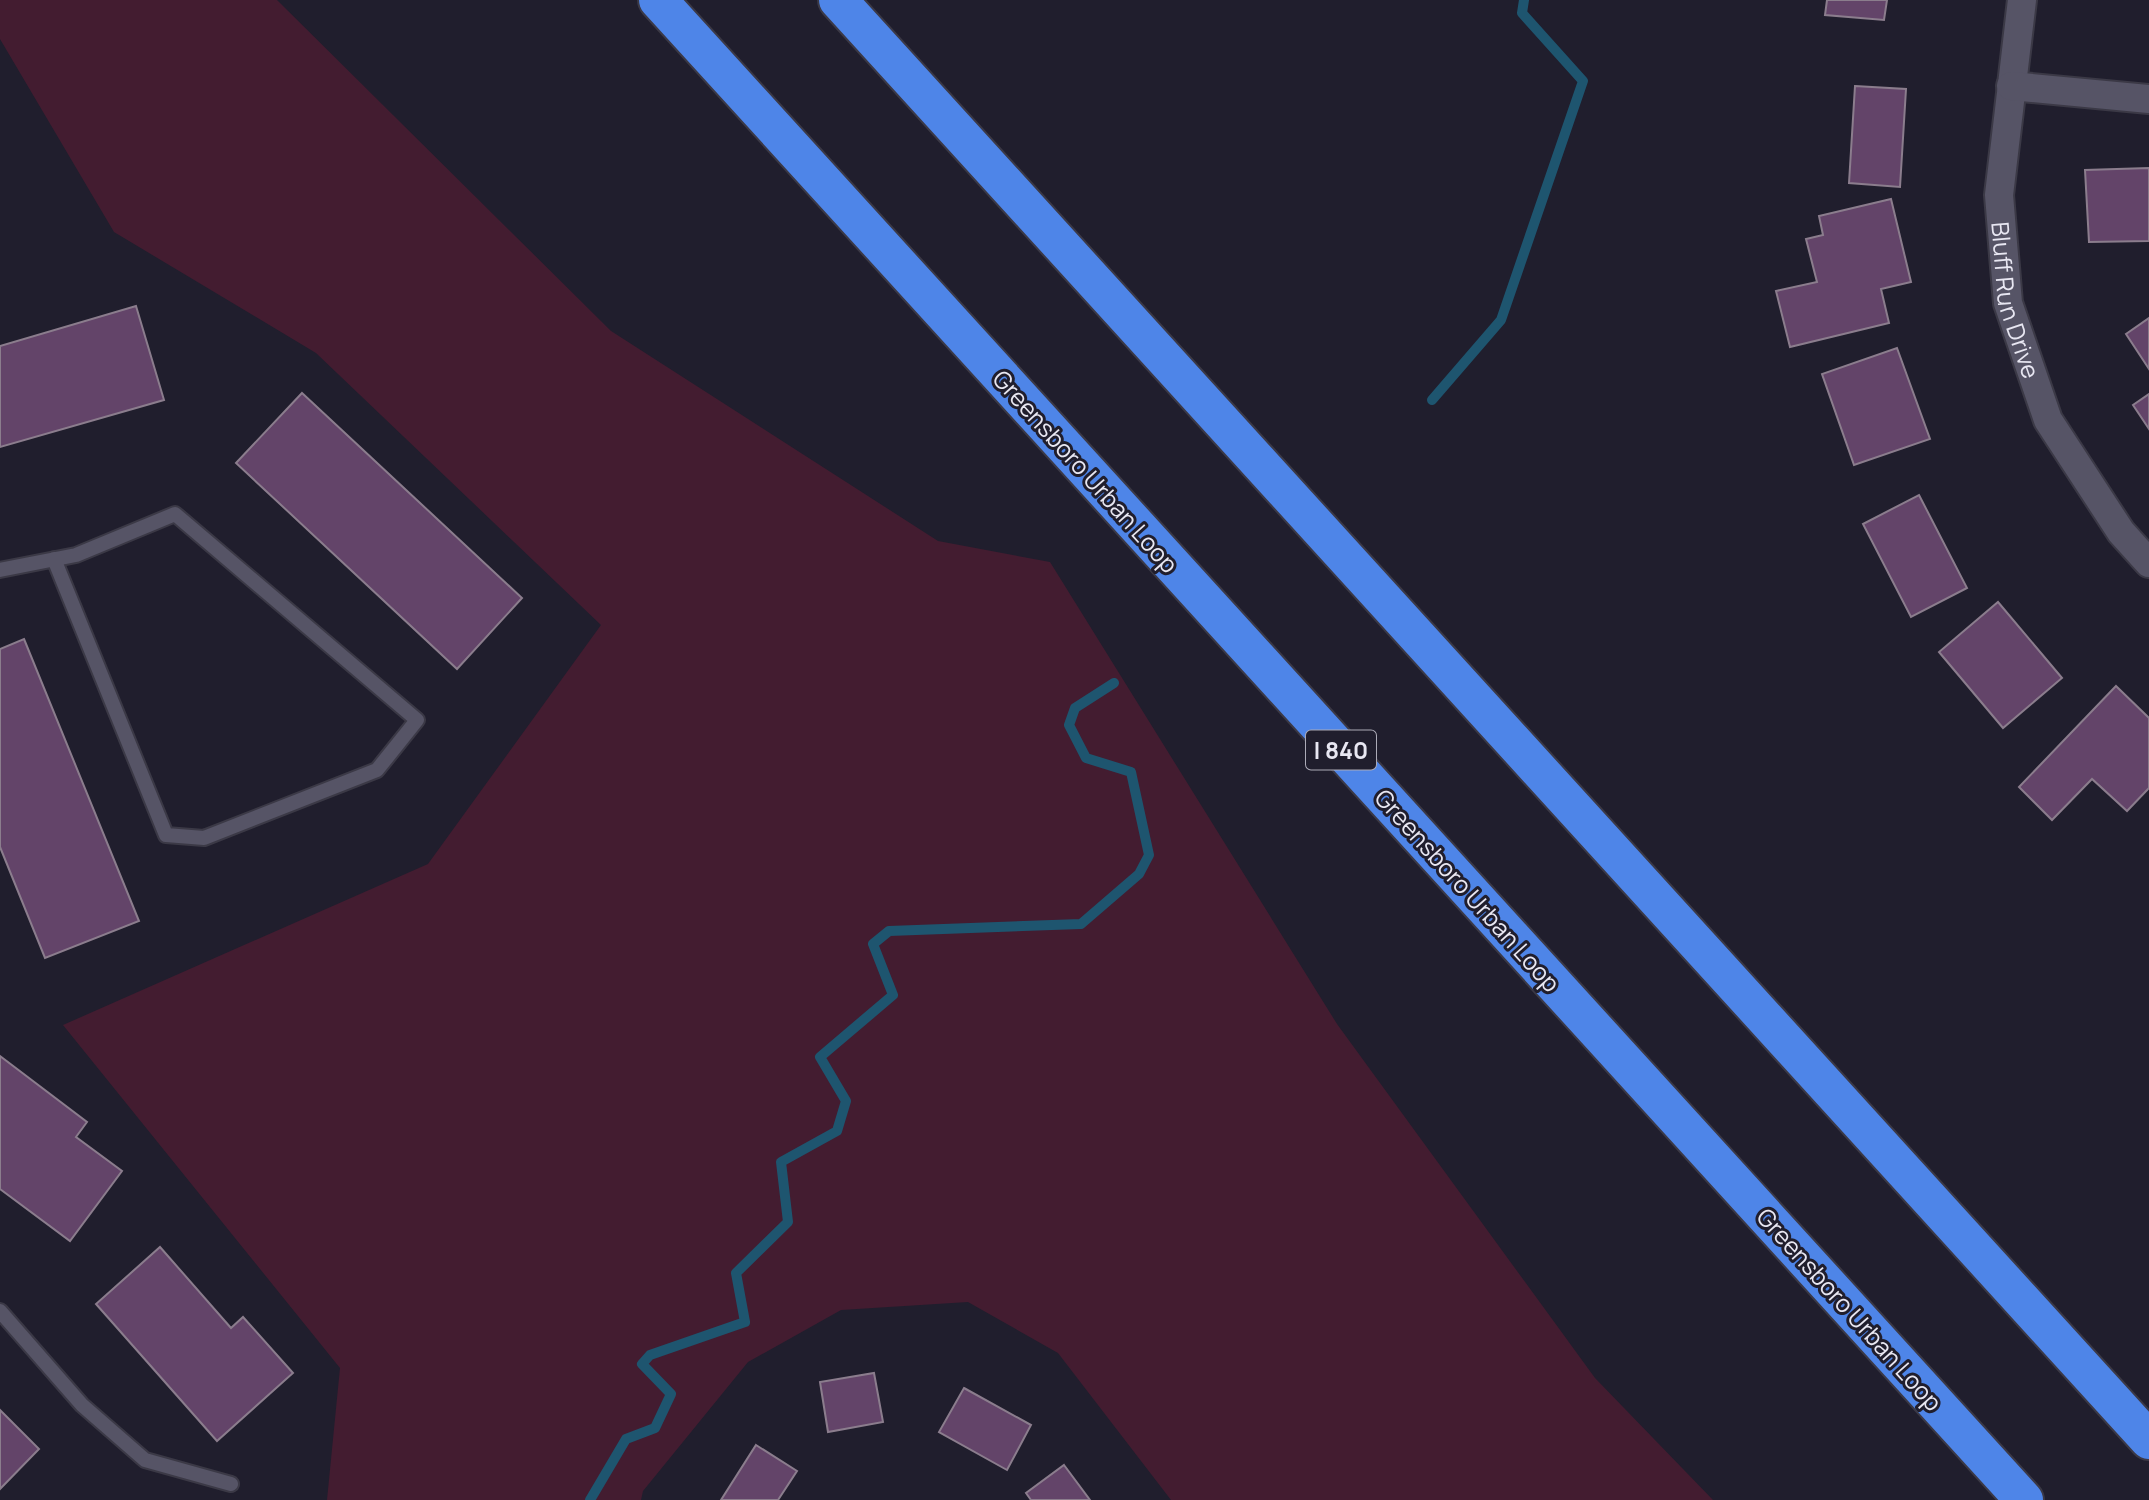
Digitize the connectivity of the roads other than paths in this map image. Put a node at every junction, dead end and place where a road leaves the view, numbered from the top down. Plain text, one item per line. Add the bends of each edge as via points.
1 (658, 0) edge
2 (838, 0) edge
3 (2022, 0) edge
4 (2011, 86) junction
5 (2149, 99) edge
6 (54, 559) junction
7 (2149, 563) edge
8 (0, 570) edge
9 (0, 1311) edge
10 (2149, 1440) edge
11 (231, 1485) dead end
12 (2024, 1500) edge

1 - 12 highway, Greensboro Urban Loop / I 840
2 - 10 highway
3 - 4 street, Bluff Run Drive
4 - 5 street
4 - 7 street, Bluff Run Drive via 1999,195 2008,303 2048,420 2120,532
6 - 6 lane via 76,555 175,514 417,720 377,770 204,838 166,835
6 - 8 lane
9 - 11 lane via 82,1405 145,1460

